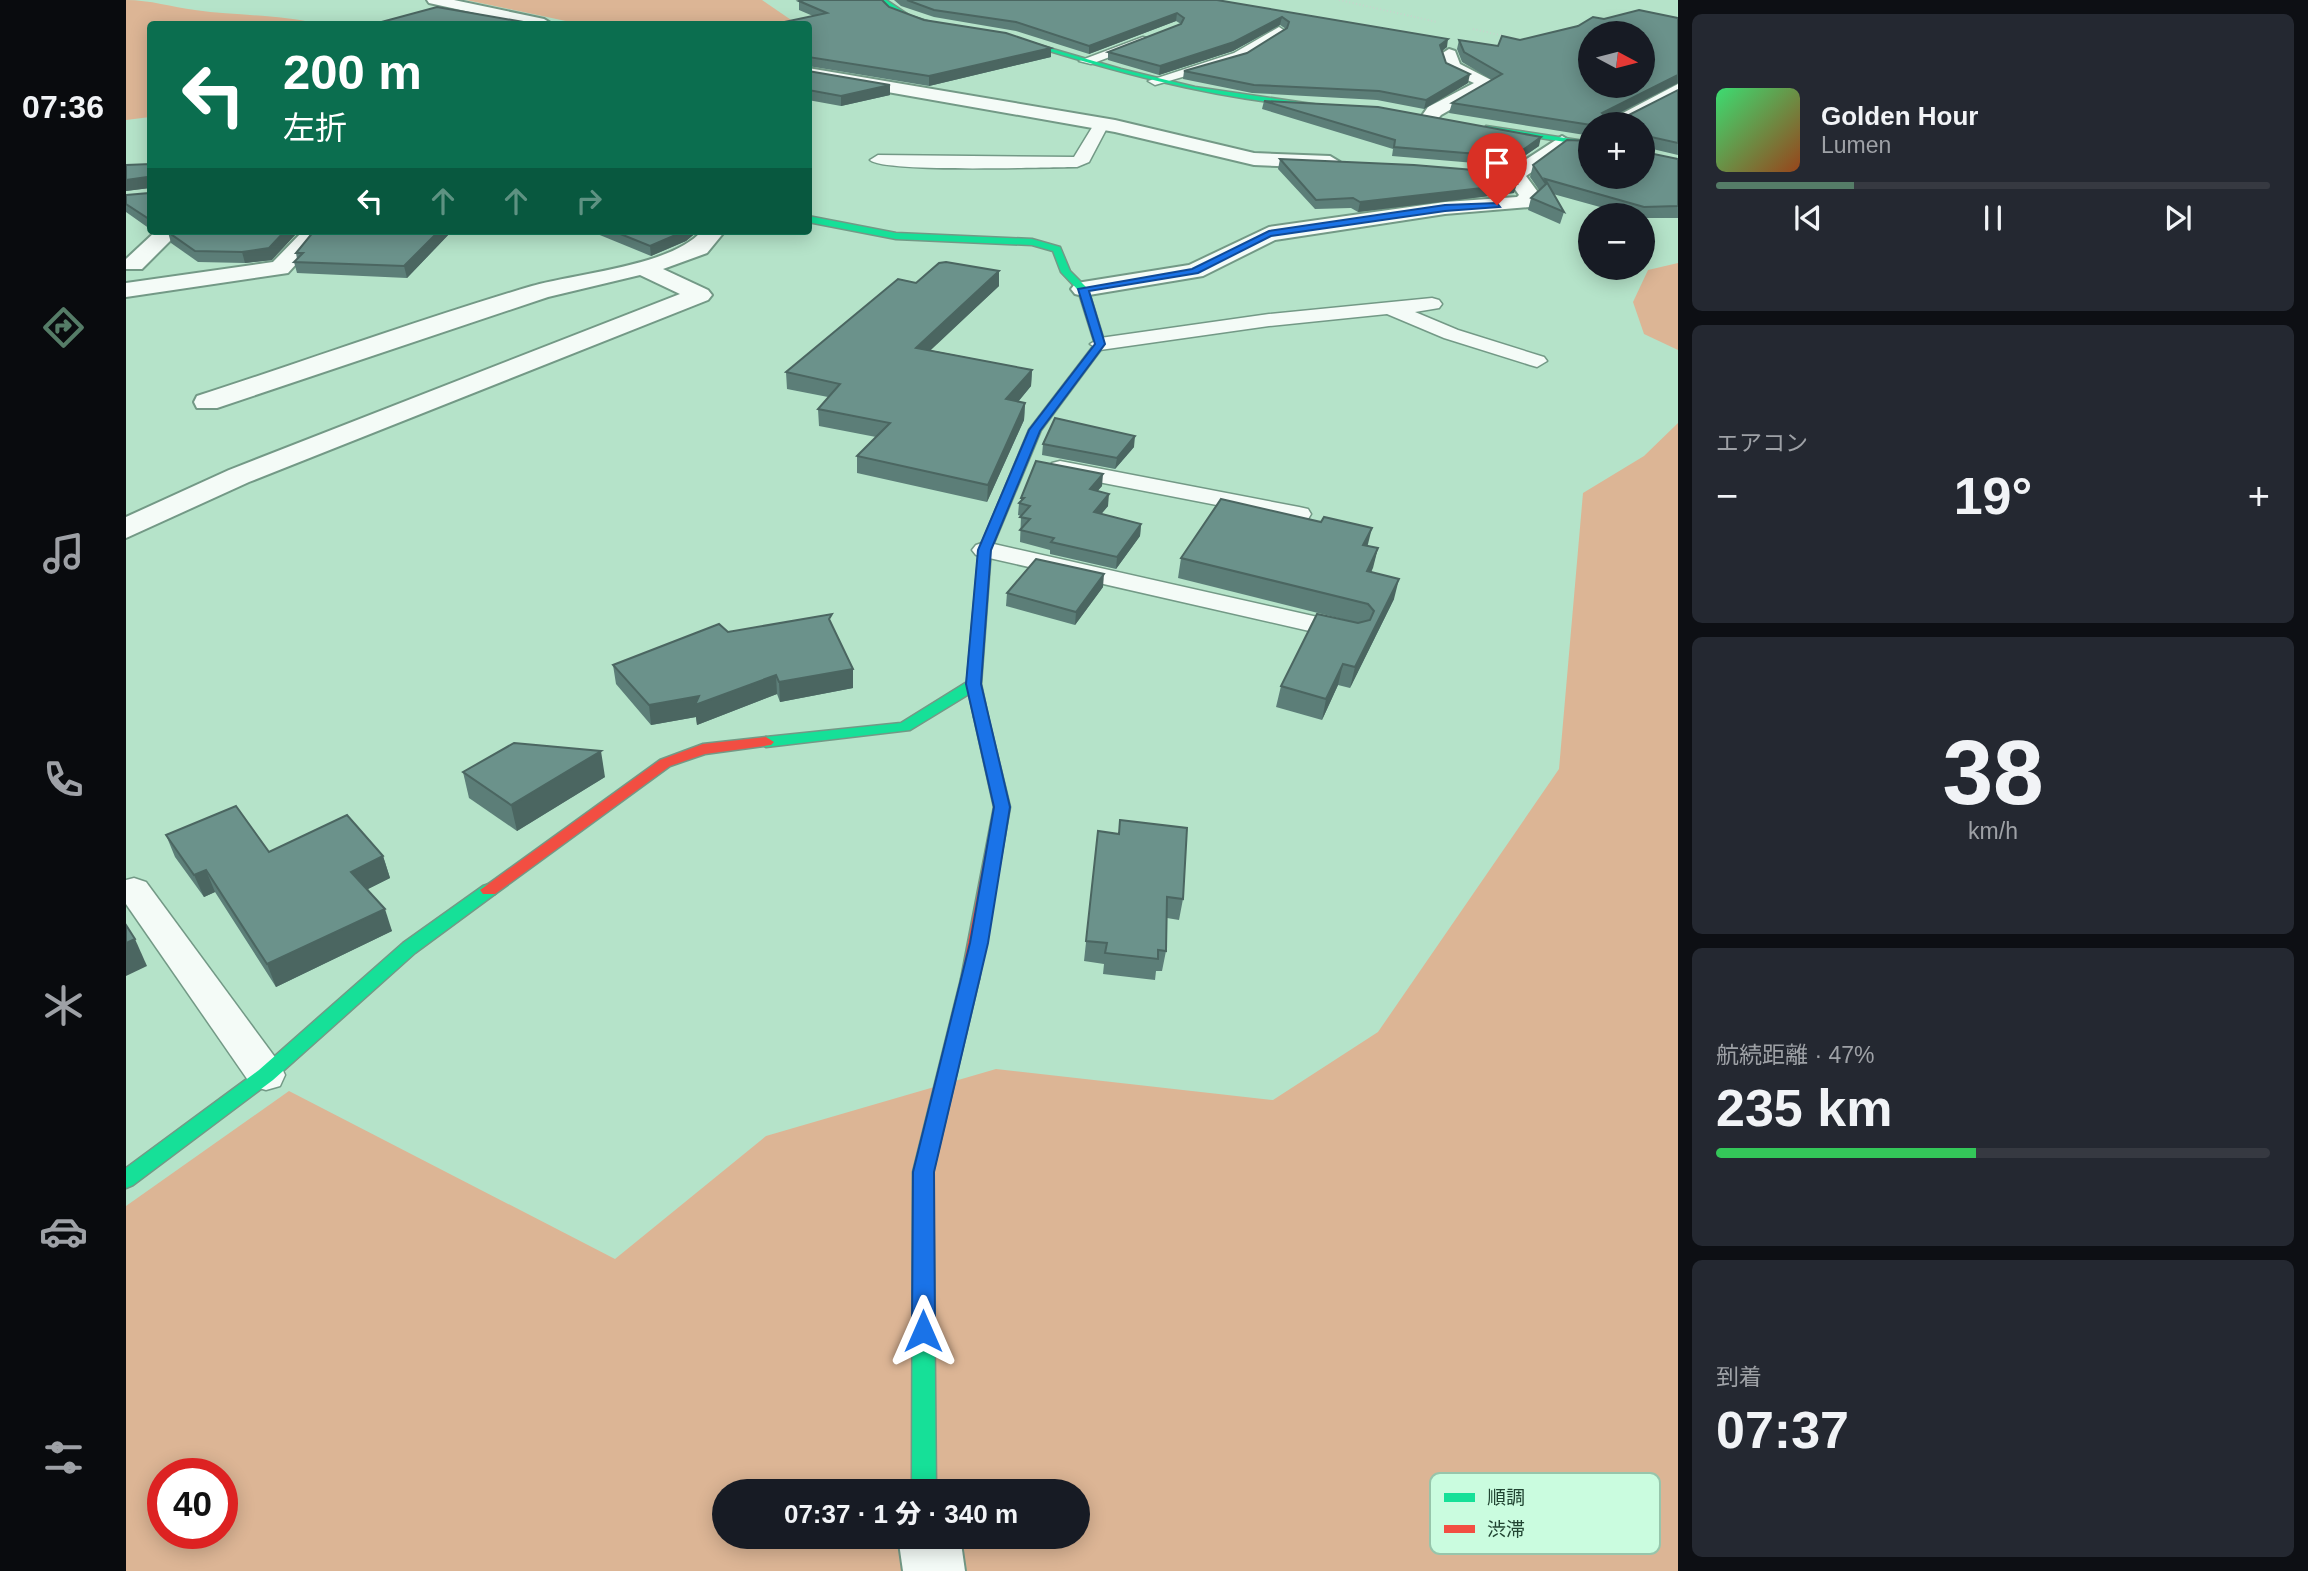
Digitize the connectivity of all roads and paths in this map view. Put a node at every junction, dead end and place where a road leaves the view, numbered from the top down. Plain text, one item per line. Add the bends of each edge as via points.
1 (434, 0) edge
2 (882, 0) edge
3 (481, 10) junction
4 (444, 21) edge
5 (530, 21) edge
6 (953, 28) edge
7 (1279, 31) edge
8 (987, 32) edge
9 (1165, 32) edge
10 (1448, 54) edge
11 (1086, 61) junction
12 (812, 74) edge
13 (1155, 81) junction
14 (1678, 89) edge
15 (1337, 106) edge
16 (1634, 112) edge
17 (1424, 116) joint
18 (1101, 124) junction
19 (1562, 142) junction
20 (1578, 143) edge
21 (878, 160) dead end
22 (1346, 162) edge
23 (812, 220) edge
24 (165, 235) edge
25 (311, 235) edge
26 (711, 235) edge
27 (134, 264) dead end
28 (643, 268) junction
29 (1083, 289) junction
30 (126, 290) edge
31 (1432, 303) dead end
32 (1389, 308) junction
33 (1100, 344) junction
34 (1536, 361) dead end
35 (207, 402) dead end
36 (1020, 461) junction
37 (1299, 514) edge
38 (126, 529) edge
39 (985, 550) junction
40 (1353, 633) edge
41 (974, 684) junction
42 (134, 890) dead end
43 (266, 1074) junction
44 (126, 1179) edge
45 (924, 1479) edge
46 (931, 1549) edge
47 (934, 1571) edge

1 - 3 street
2 - 6 street via 908,17
3 - 4 street
3 - 5 street
7 - 13 lane via 1239,55
8 - 11 street
9 - 11 lane
10 - 17 street via 1453,67 1488,83
11 - 13 street
12 - 18 street
13 - 15 street via 1252,101
14 - 16 street
17 - 19 street
18 - 21 lane via 1077,162
18 - 22 street via 1254,159
19 - 20 street
19 - 29 street via 1509,174 1530,195 1523,204 1445,208 1269,234 1195,271
23 - 29 street via 896,236 1032,242 1057,249 1066,272
24 - 27 street
25 - 30 street via 280,268
26 - 28 street via 699,248
28 - 35 street via 541,290
28 - 38 street via 700,295 239,476
29 - 33 street
31 - 32 lane
32 - 33 lane
32 - 34 lane
33 - 36 street via 1035,430
36 - 37 lane
36 - 39 street
39 - 40 lane
39 - 41 street
41 - 43 street via 905,727 703,749 666,763 409,948
41 - 45 street via 1002,807 979,943 923,1172
42 - 43 lane
43 - 44 street
46 - 47 street

